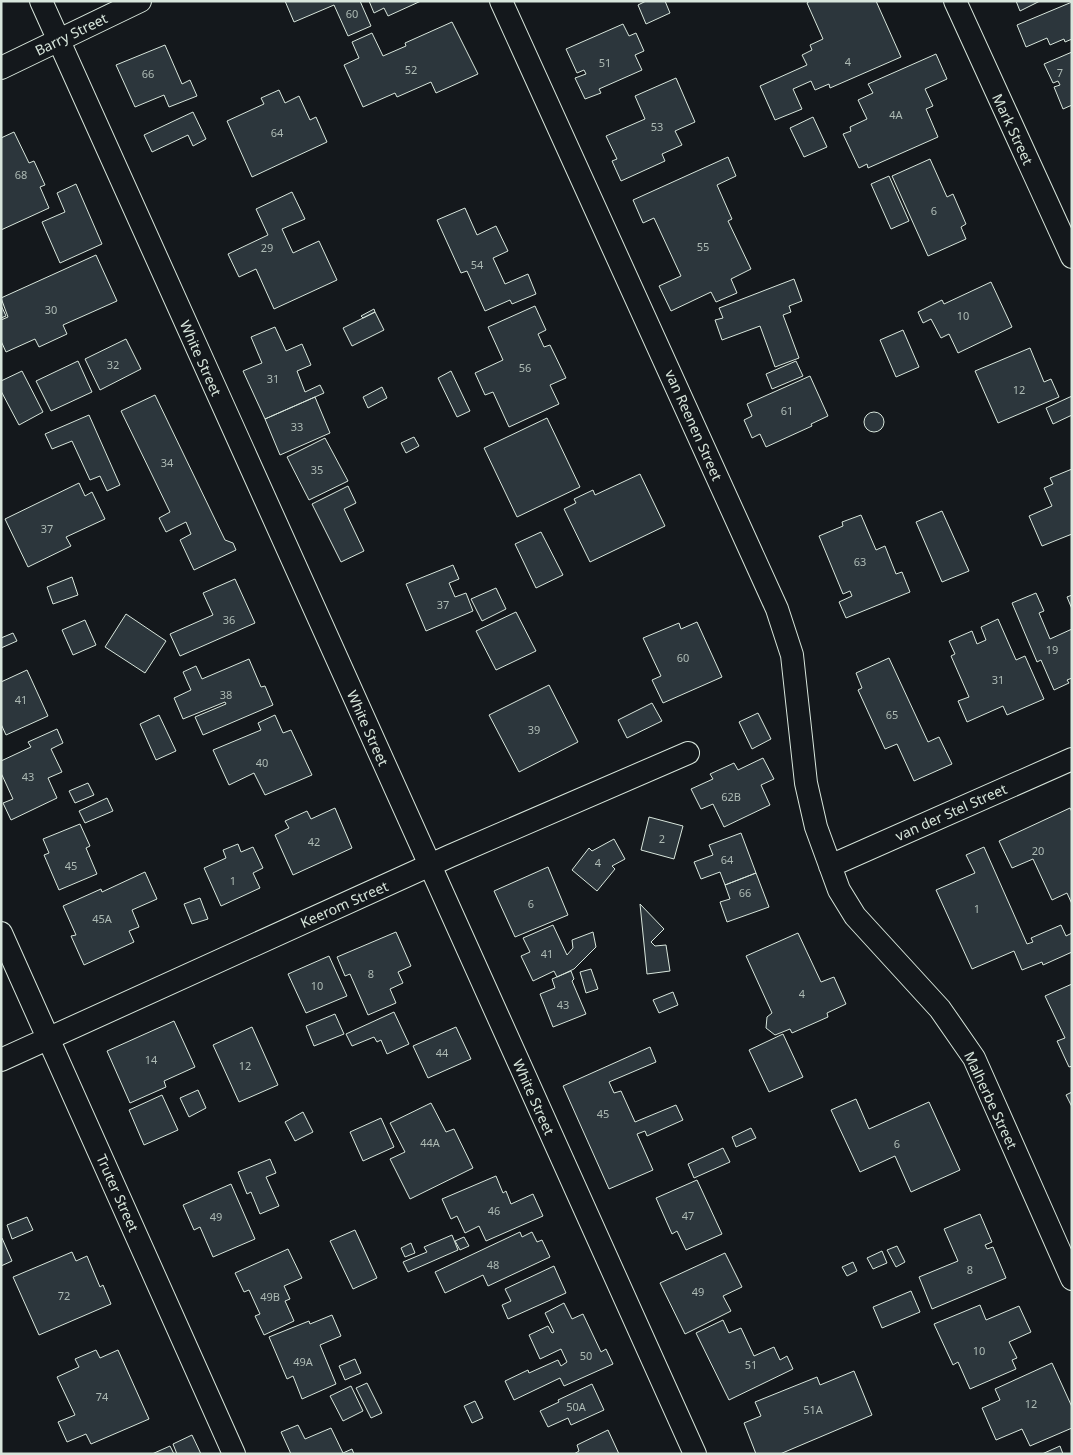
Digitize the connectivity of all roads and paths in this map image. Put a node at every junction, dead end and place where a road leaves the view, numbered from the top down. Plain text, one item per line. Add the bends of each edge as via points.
1 (41, 1) edge
2 (140, 1) edge
3 (501, 1) edge
4 (955, 1) edge
5 (58, 40) junction
6 (1, 68) edge
7 (1072, 258) edge
8 (688, 754) dead end
9 (1072, 759) edge
10 (430, 866) junction
11 (830, 866) junction
12 (1, 933) edge
13 (49, 1038) junction
14 (1, 1060) edge
15 (1072, 1278) edge
16 (234, 1454) edge
17 (695, 1454) edge

1 - 5 street, White Street
2 - 5 street, Barry Street
3 - 11 street, van Reenen Street via 777,609 792,655 806,784
4 - 7 street, Mark Street
5 - 6 street, Barry Street
5 - 10 street, White Street
8 - 10 street, Keerom Street
9 - 11 street, van der Stel Street
10 - 13 street, Keerom Street
10 - 17 street, White Street
11 - 15 street, Malherbe Street via 839,890 855,916 940,1009 974,1058
12 - 13 street, Truter Street
13 - 14 street, Keerom Street
13 - 16 street, Truter Street

